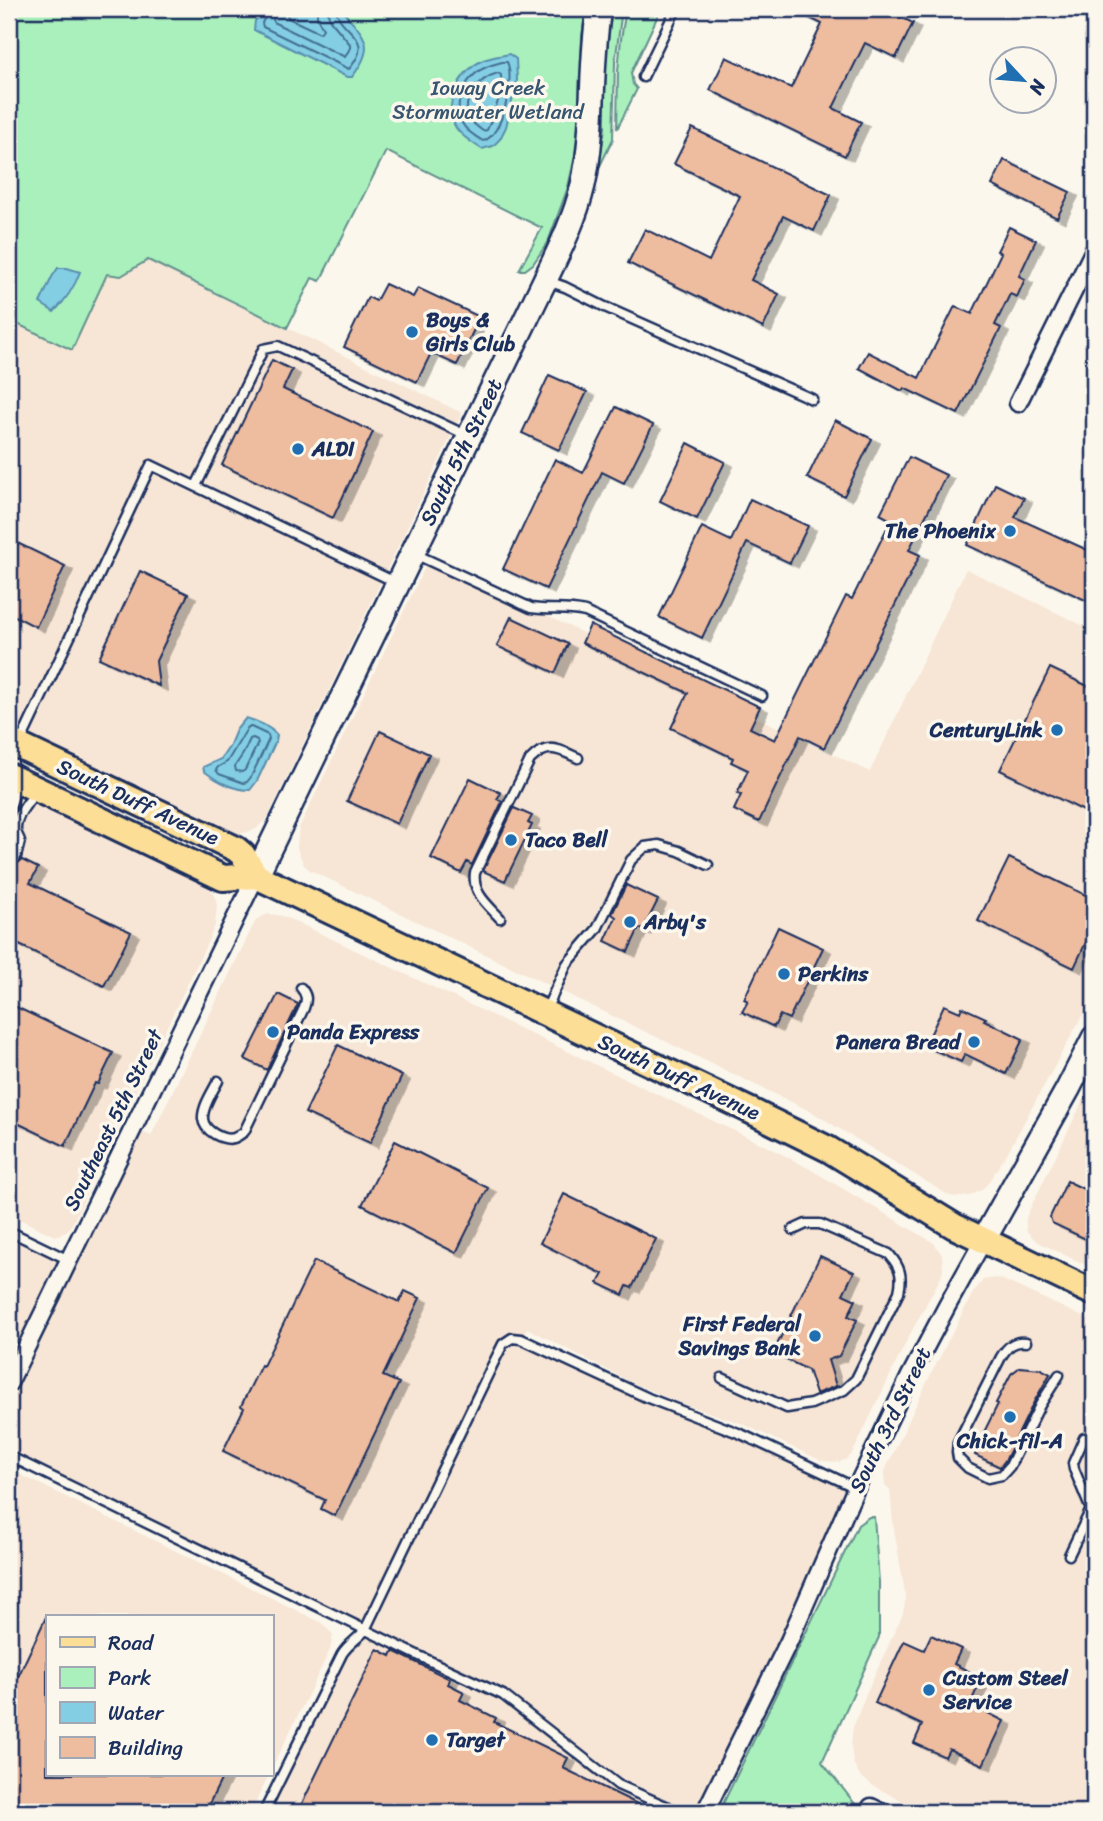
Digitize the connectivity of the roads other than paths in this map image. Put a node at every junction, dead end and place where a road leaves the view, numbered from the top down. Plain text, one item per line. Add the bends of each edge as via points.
1 (599, 9) edge
2 (676, 9) edge
3 (643, 77) dead end
4 (1094, 250) edge
5 (545, 280) junction
6 (811, 399) dead end
7 (1018, 403) dead end
8 (468, 436) junction
9 (196, 486) junction
10 (411, 553) junction
11 (397, 583) junction
12 (762, 696) dead end
13 (14, 743) edge
14 (578, 758) dead end
15 (12, 777) edge
16 (40, 791) junction
17 (9, 810) edge
18 (16, 857) dead end
19 (708, 865) dead end
20 (256, 876) junction
21 (500, 918) dead end
22 (302, 988) dead end
23 (544, 1013) junction
24 (1094, 1038) edge
25 (1088, 1064) edge
26 (218, 1081) dead end
27 (793, 1230) dead end
28 (9, 1231) edge
29 (983, 1241) junction
30 (69, 1260) junction
31 (1094, 1293) edge
32 (1026, 1342) dead end
33 (1059, 1375) dead end
34 (722, 1378) dead end
35 (9, 1383) edge
36 (1084, 1438) dead end
37 (9, 1456) edge
38 (856, 1488) junction
39 (1093, 1507) edge
40 (1069, 1555) dead end
41 (365, 1630) junction
42 (264, 1812) edge
43 (678, 1812) edge
44 (705, 1812) edge

1 - 5 street, South 5th Street via 583,185
2 - 3 lane
4 - 7 street
5 - 6 lane
5 - 8 street, South 5th Street
8 - 9 lane via 271,346 263,349
8 - 10 street, South 5th Street
9 - 11 lane
9 - 13 lane via 151,465
10 - 11 street, South 5th Street
10 - 12 lane via 531,608 585,612
11 - 20 street, South 5th Street
13 - 20 main road, South Duff Avenue via 236,849
14 - 21 lane via 550,749 538,751 530,760 473,883
15 - 16 main road, South Duff Avenue
15 - 17 lane via 15,792
16 - 18 lane via 23,809 16,826 20,841
16 - 20 main road, South Duff Avenue via 223,878
19 - 23 lane via 659,845 645,848 631,860 597,929 567,964
20 - 23 main road, South Duff Avenue
20 - 30 street, Southeast 5th Street
22 - 26 lane via 307,1000 244,1132 236,1138 212,1132 202,1119
23 - 29 main road, South Duff Avenue via 807,1139
24 - 25 street, South 3rd Street
25 - 29 street, South 3rd Street
27 - 34 lane via 820,1223 889,1254 902,1279 899,1292 856,1379 844,1390 787,1408
28 - 30 lane
29 - 31 main road, South Duff Avenue
29 - 38 street, South 3rd Street
30 - 35 street, Southeast 5th Street
32 - 33 lane via 1006,1349 958,1442 957,1452 968,1468 988,1478 1006,1472
36 - 39 lane via 1073,1463
37 - 41 lane
38 - 41 lane via 741,1434 512,1338 503,1344
38 - 44 street, South 3rd Street via 789,1641
39 - 40 lane
41 - 42 lane via 342,1654
41 - 43 lane via 503,1695 618,1785

